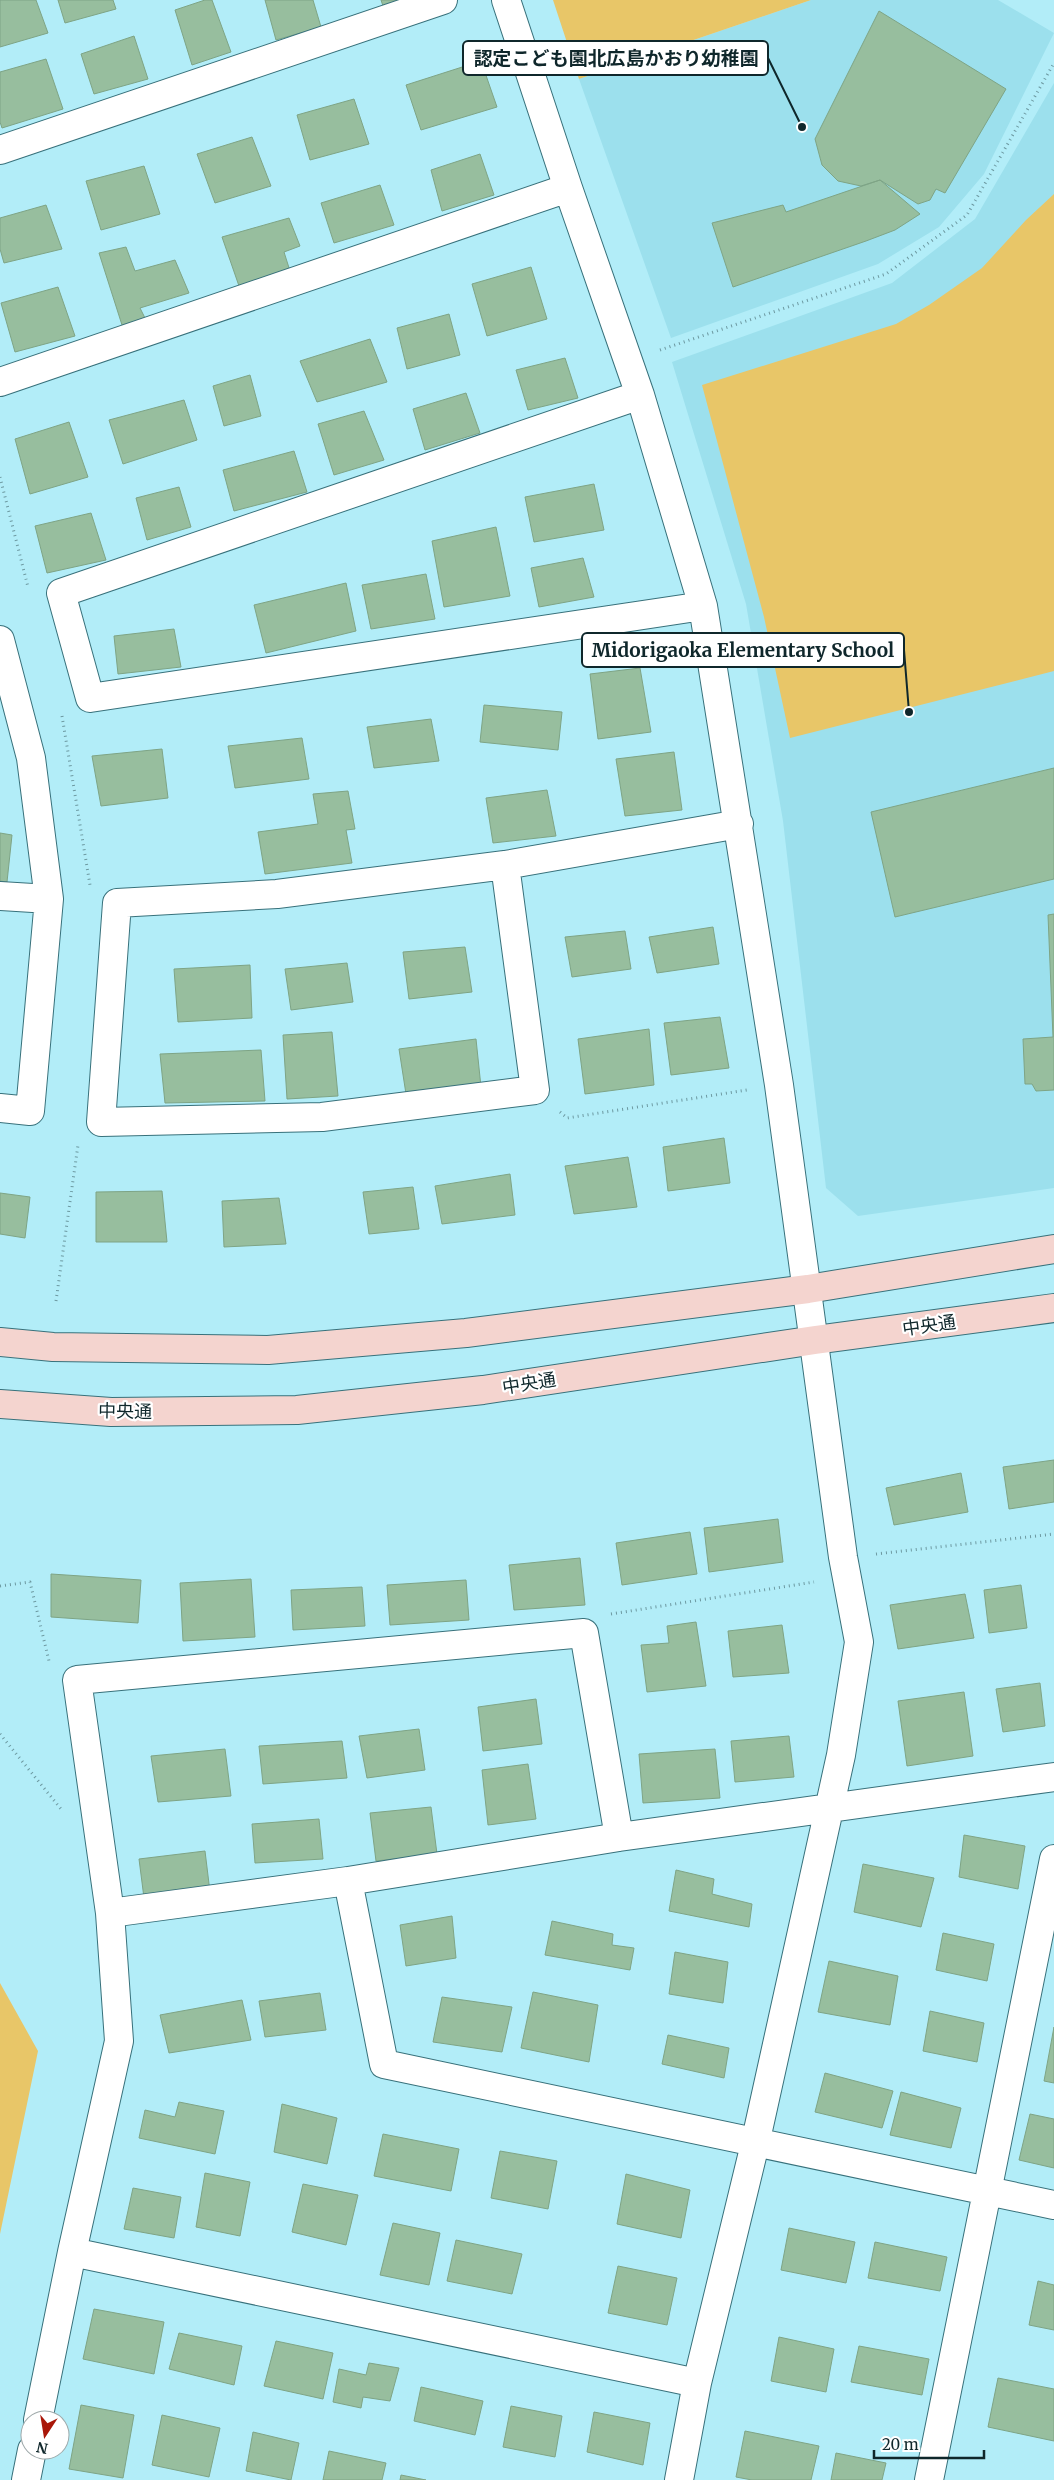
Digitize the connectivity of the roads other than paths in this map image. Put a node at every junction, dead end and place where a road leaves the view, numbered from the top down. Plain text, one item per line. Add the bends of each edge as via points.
1 (443, 0) edge
2 (506, 0) edge
3 (0, 150) edge
4 (568, 188) junction
5 (0, 382) edge
6 (640, 395) junction
7 (703, 606) junction
8 (0, 640) edge
9 (739, 824) junction
10 (506, 865) junction
11 (0, 896) edge
12 (49, 899) junction
13 (0, 1108) edge
14 (1054, 1249) edge
15 (808, 1289) junction
16 (1054, 1308) edge
17 (815, 1340) junction
18 (0, 1342) edge
19 (0, 1404) edge
20 (1054, 1777) edge
21 (829, 1808) junction
22 (619, 1837) junction
23 (1054, 1859) edge
24 (348, 1881) junction
25 (110, 1913) junction
26 (755, 2144) junction
27 (986, 2191) junction
28 (1054, 2205) edge
29 (72, 2252) junction
30 (697, 2383) junction
31 (40, 2410) edge
32 (31, 2460) edge
33 (29, 2479) edge
34 (679, 2480) edge
35 (929, 2480) edge

1 - 3 street
2 - 4 street
4 - 5 street
4 - 6 street
6 - 7 street
6 - 7 street via 61,593 90,698
7 - 9 street
8 - 12 street via 31,758
9 - 10 street
9 - 15 street
10 - 10 street via 277,894 117,903 101,1122 322,1117 535,1090
11 - 12 street
12 - 13 street via 30,1111
14 - 15 street
15 - 17 street
15 - 18 street via 466,1333 268,1350 53,1347
16 - 17 street, 中央通
17 - 19 street, 中央通 via 483,1390 297,1410 111,1412
17 - 21 street via 843,1557 859,1642
20 - 21 street
21 - 22 street
21 - 26 street
22 - 24 street
22 - 25 street via 584,1633 77,1680
23 - 27 street
24 - 25 street
24 - 26 street via 384,2064
25 - 29 street via 119,2041
26 - 27 street
26 - 30 street
27 - 28 street
27 - 35 street
29 - 30 street
29 - 31 street
30 - 34 street
32 - 33 street

